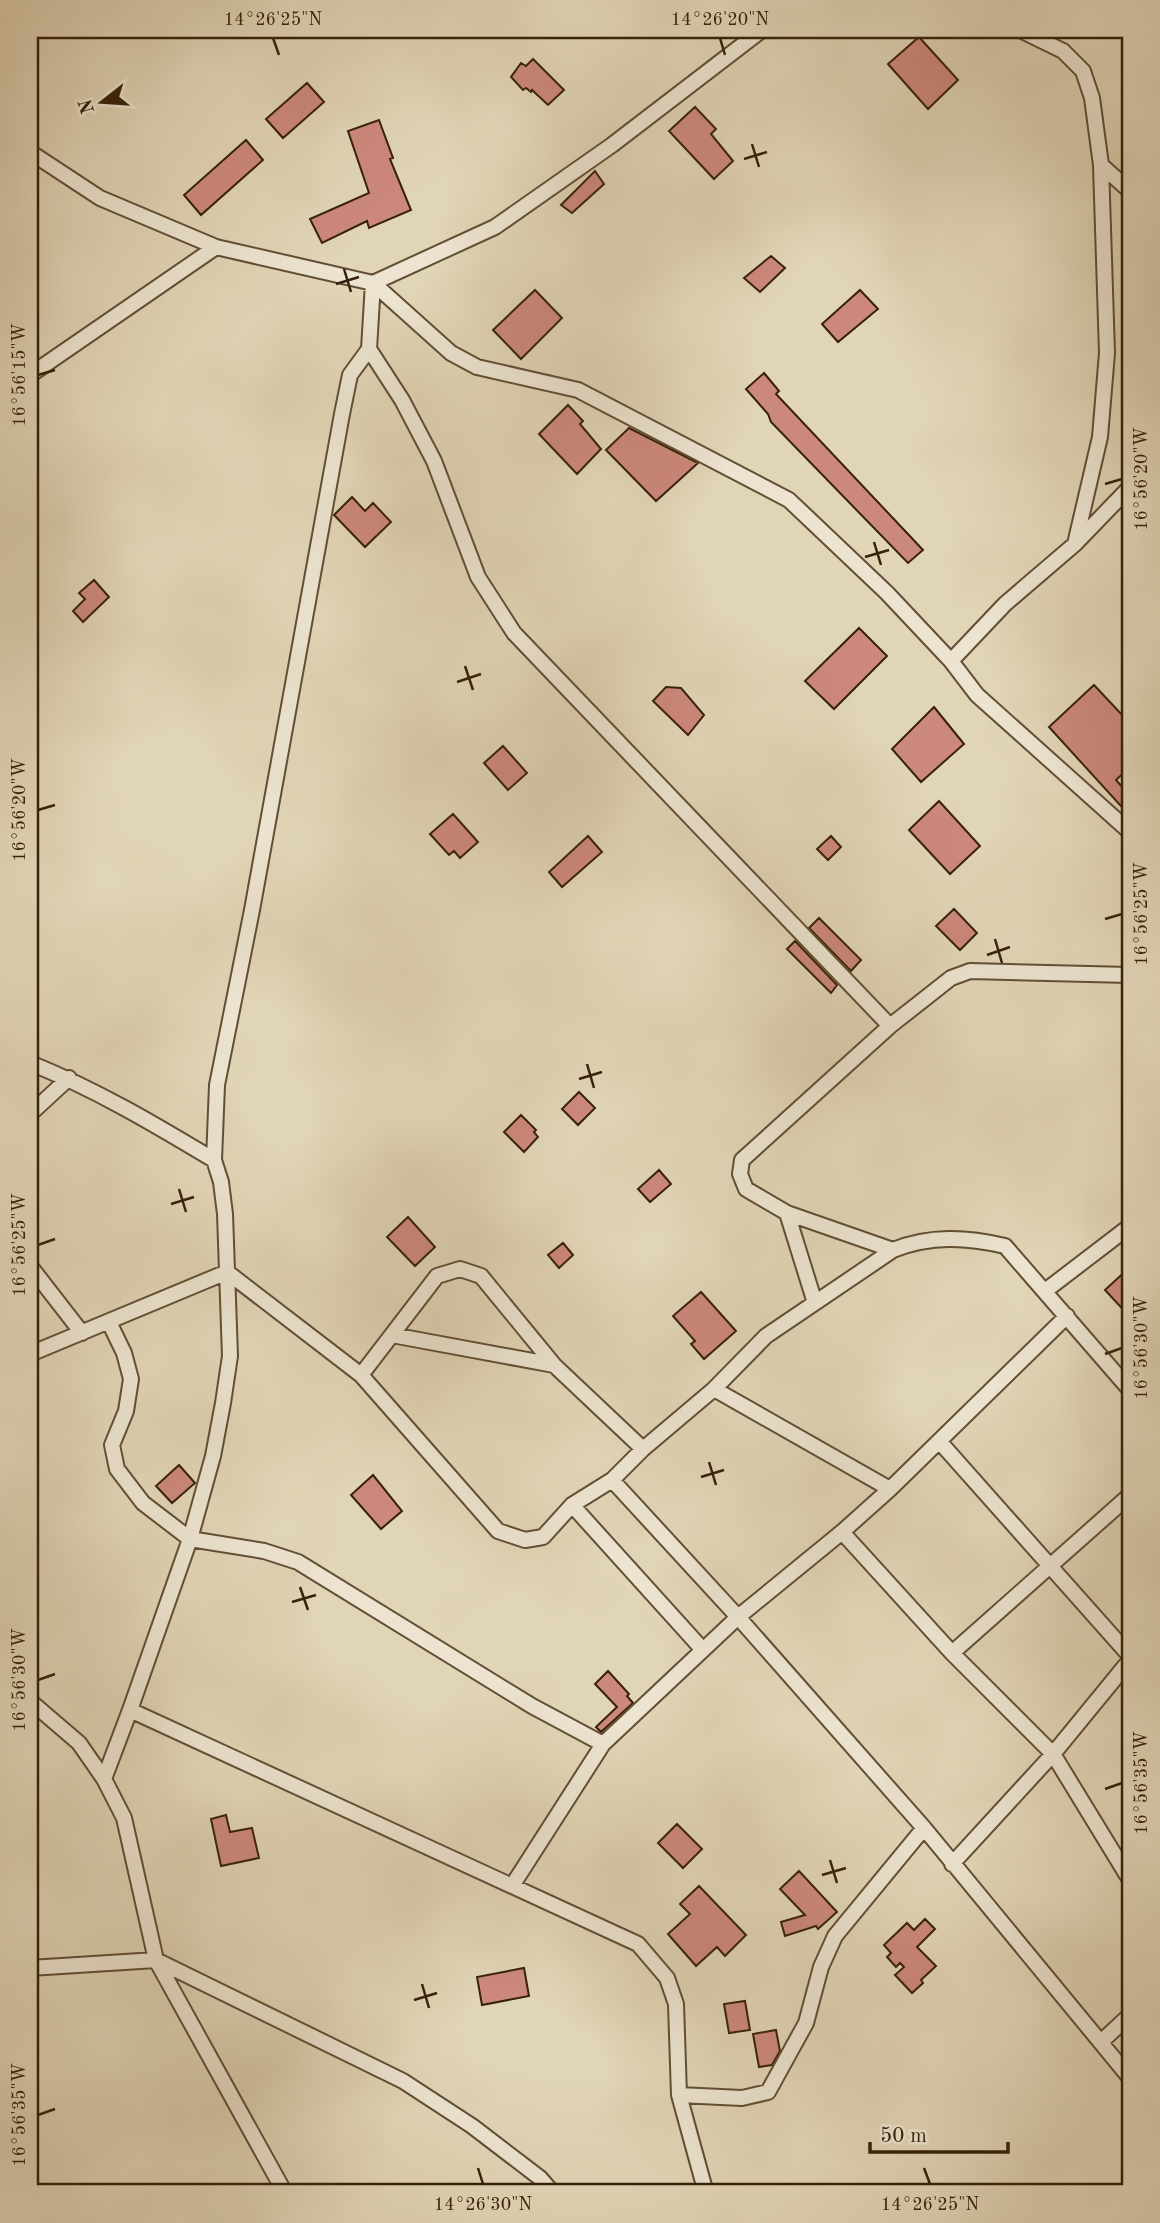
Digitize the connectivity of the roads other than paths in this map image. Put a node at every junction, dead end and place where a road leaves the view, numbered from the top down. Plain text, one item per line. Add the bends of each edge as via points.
1 (762, 30) edge
2 (1020, 30) edge
3 (30, 152) edge
4 (1101, 165) junction
5 (1130, 191) edge
6 (216, 247) junction
7 (373, 283) junction
8 (369, 349) junction
9 (30, 375) edge
10 (1130, 487) edge
11 (1075, 544) junction
12 (951, 661) junction
13 (1130, 832) edge
14 (1130, 975) edge
15 (890, 1026) junction
16 (30, 1063) edge
17 (69, 1078) junction
18 (30, 1114) edge
19 (214, 1160) junction
20 (787, 1213) junction
21 (1130, 1226) edge
22 (893, 1250) junction
23 (30, 1266) edge
24 (227, 1272) junction
25 (1045, 1291) junction
26 (816, 1303) junction
27 (1067, 1316) junction
28 (109, 1322) junction
29 (82, 1333) junction
30 (392, 1335) junction
31 (30, 1354) edge
32 (554, 1366) junction
33 (361, 1375) junction
34 (714, 1389) junction
35 (1130, 1390) edge
36 (939, 1441) junction
37 (643, 1449) junction
38 (611, 1480) junction
39 (890, 1489) junction
40 (1130, 1495) edge
41 (572, 1505) junction
42 (842, 1532) junction
43 (190, 1539) junction
44 (1051, 1565) junction
45 (738, 1617) junction
46 (703, 1650) junction
47 (951, 1653) junction
48 (1130, 1658) edge
49 (30, 1701) edge
50 (130, 1710) junction
51 (603, 1744) junction
52 (1053, 1754) junction
53 (104, 1779) junction
54 (924, 1828) junction
55 (952, 1864) junction
56 (1130, 1881) edge
57 (512, 1886) junction
58 (156, 1961) junction
59 (30, 1968) edge
60 (1130, 2015) edge
61 (1102, 2041) junction
62 (1130, 2078) edge
63 (678, 2095) junction
64 (285, 2193) edge
65 (553, 2193) edge
66 (706, 2193) edge

1 - 7 street via 495,227
2 - 4 street via 1063,51 1083,71 1092,98
3 - 6 street via 100,198
4 - 5 street
4 - 11 street via 1107,353 1100,437
6 - 7 street
6 - 9 street
7 - 8 street
7 - 12 street via 451,353 477,367 578,390 789,500
8 - 15 street via 434,461 478,577 514,633
8 - 19 street via 350,374 342,414 217,1085
10 - 11 street
11 - 12 street via 1005,604
12 - 13 street via 977,695
14 - 15 street via 970,971 951,978
15 - 20 street via 742,1160 740,1174 746,1189
16 - 17 street
17 - 18 street
17 - 19 street
19 - 24 street via 222,1193
20 - 22 street
20 - 26 street
21 - 25 street
22 - 25 street via 916,1241 977,1239 1005,1246
22 - 26 street
23 - 29 street
24 - 28 street
24 - 33 street
24 - 43 street via 230,1356 213,1455
25 - 27 street
26 - 34 street via 766,1336
27 - 35 street
27 - 36 street
28 - 29 street
28 - 43 street via 131,1379 112,1445 117,1469 143,1503
29 - 31 street
30 - 32 street
30 - 32 street via 438,1276 460,1269 481,1276
30 - 33 street
32 - 37 street
33 - 41 street via 498,1531 526,1540 543,1537
34 - 37 street
34 - 39 street
36 - 39 street
36 - 44 street
37 - 38 street
38 - 41 street
38 - 45 street
39 - 42 street
40 - 44 street
41 - 46 street
42 - 45 street
42 - 47 street
43 - 50 street
43 - 51 street via 264,1551 298,1562 532,1706
44 - 47 street
44 - 48 street
45 - 46 street
45 - 54 street
46 - 51 street
47 - 52 street
48 - 52 street
49 - 53 street via 79,1743
50 - 53 street
50 - 57 street
51 - 57 street
52 - 55 street
52 - 56 street
53 - 58 street via 124,1818
54 - 55 street
54 - 63 street via 835,1936 806,2023 768,2092 742,2098
55 - 61 street
57 - 63 street via 638,1944 667,1978 676,2004
58 - 59 street
58 - 64 street
58 - 65 street via 403,2081 472,2126
60 - 61 street
61 - 62 street
63 - 66 street

